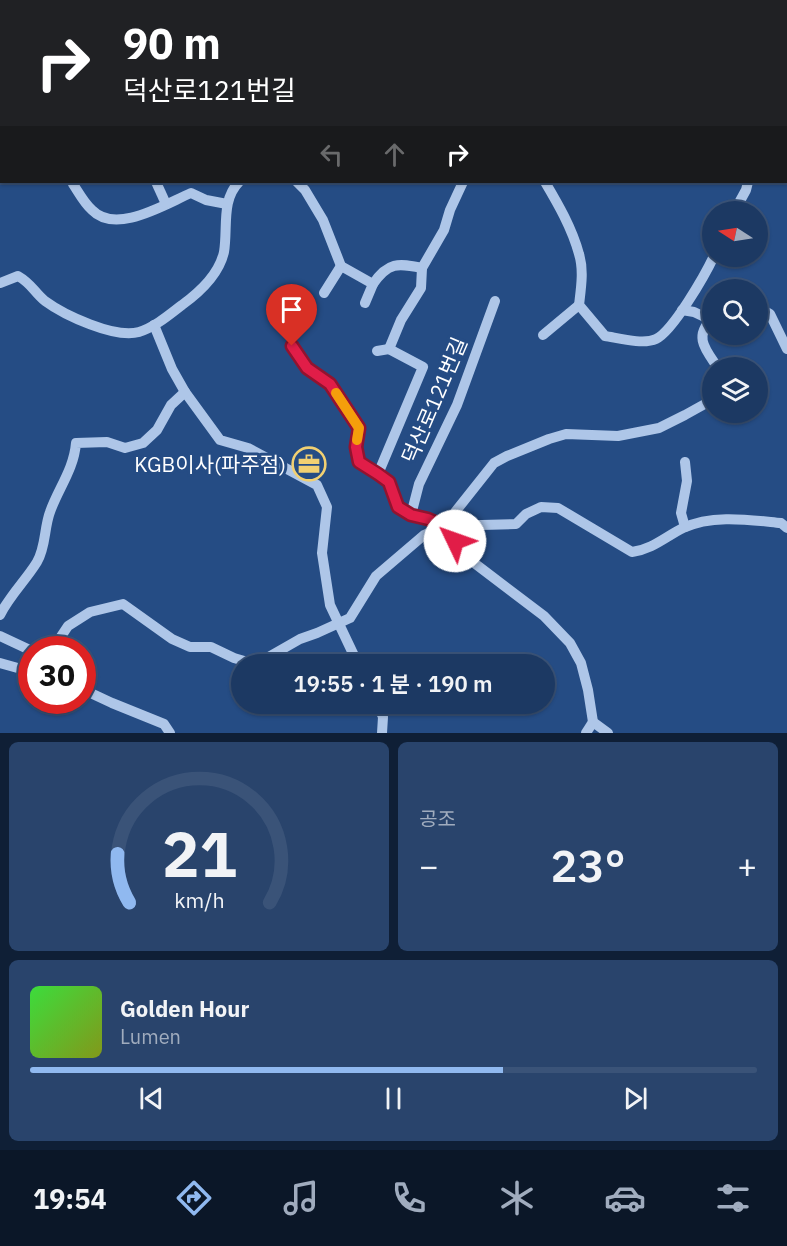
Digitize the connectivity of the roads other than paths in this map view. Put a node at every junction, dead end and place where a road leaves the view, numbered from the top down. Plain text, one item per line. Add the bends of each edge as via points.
1 (73, 183) edge
2 (156, 183) edge
3 (238, 183) edge
4 (298, 183) edge
5 (463, 183) edge
6 (546, 183) edge
7 (747, 183) edge
8 (740, 201) edge
9 (166, 204) junction
10 (227, 204) junction
11 (341, 266) junction
12 (708, 267) edge
13 (422, 268) junction
14 (0, 284) edge
15 (373, 284) junction
16 (324, 293) dead end
17 (495, 301) dead end
18 (365, 303) dead end
19 (579, 305) junction
20 (682, 310) junction
21 (768, 313) edge
22 (702, 315) edge
23 (154, 325) junction
24 (543, 335) dead end
25 (292, 346) dead end
26 (389, 349) junction
27 (787, 349) edge
28 (377, 351) dead end
29 (186, 392) junction
30 (702, 406) edge
31 (685, 462) dead end
32 (378, 474) junction
33 (411, 515) junction
34 (444, 526) junction
35 (685, 527) junction
36 (787, 528) edge
37 (0, 615) edge
38 (339, 624) junction
39 (0, 636) edge
40 (61, 636) edge
41 (18, 644) edge
42 (353, 654) edge
43 (0, 663) edge
44 (18, 668) edge
45 (96, 696) edge
46 (381, 714) edge
47 (593, 722) junction
48 (170, 733) edge
49 (382, 733) edge
50 (586, 733) edge
51 (608, 733) edge

1 - 9 street via 93,212 109,220 133,219
2 - 9 street
3 - 10 street
4 - 11 street via 323,220
5 - 13 street via 444,230
6 - 19 street via 580,255
7 - 8 street
9 - 10 street via 191,193
10 - 23 street via 224,252 218,270 192,298
11 - 15 street
11 - 16 street
12 - 20 street
13 - 15 street via 393,265 381,272
13 - 26 street via 421,288
14 - 23 street via 18,276 44,300 80,321 118,332 138,332
15 - 18 street
17 - 33 street, 덕산로121번길 via 457,405 419,483
19 - 20 street via 605,336 636,341 655,339
19 - 24 street
20 - 22 street
21 - 27 street
23 - 29 street
25 - 32 street, 덕산로121번길 via 307,368 330,384 359,428 359,462
26 - 28 street
26 - 32 street, 덕산로121번길 via 423,367
29 - 37 street via 171,405 143,443 125,448 106,442 76,443 66,480 50,513 39,560
29 - 38 street via 220,440 248,448 317,485 327,507 322,553 330,605
30 - 34 street via 659,428 618,436 566,434 507,456 494,463
31 - 35 street via 687,481 681,513
32 - 33 street, 덕산로121번길 via 389,482 398,507
33 - 34 street
34 - 35 street via 516,524 541,507 558,508 632,552 645,550
34 - 38 street via 423,535 376,576 350,618
34 - 47 street via 465,556 544,616 570,643 581,663
35 - 36 street via 716,520 781,523
38 - 40 street via 251,663 211,647 190,647 172,639 123,604 90,612 68,626
38 - 42 street
39 - 41 street
43 - 44 street
45 - 48 street via 164,724
46 - 49 street
47 - 50 street
47 - 51 street

